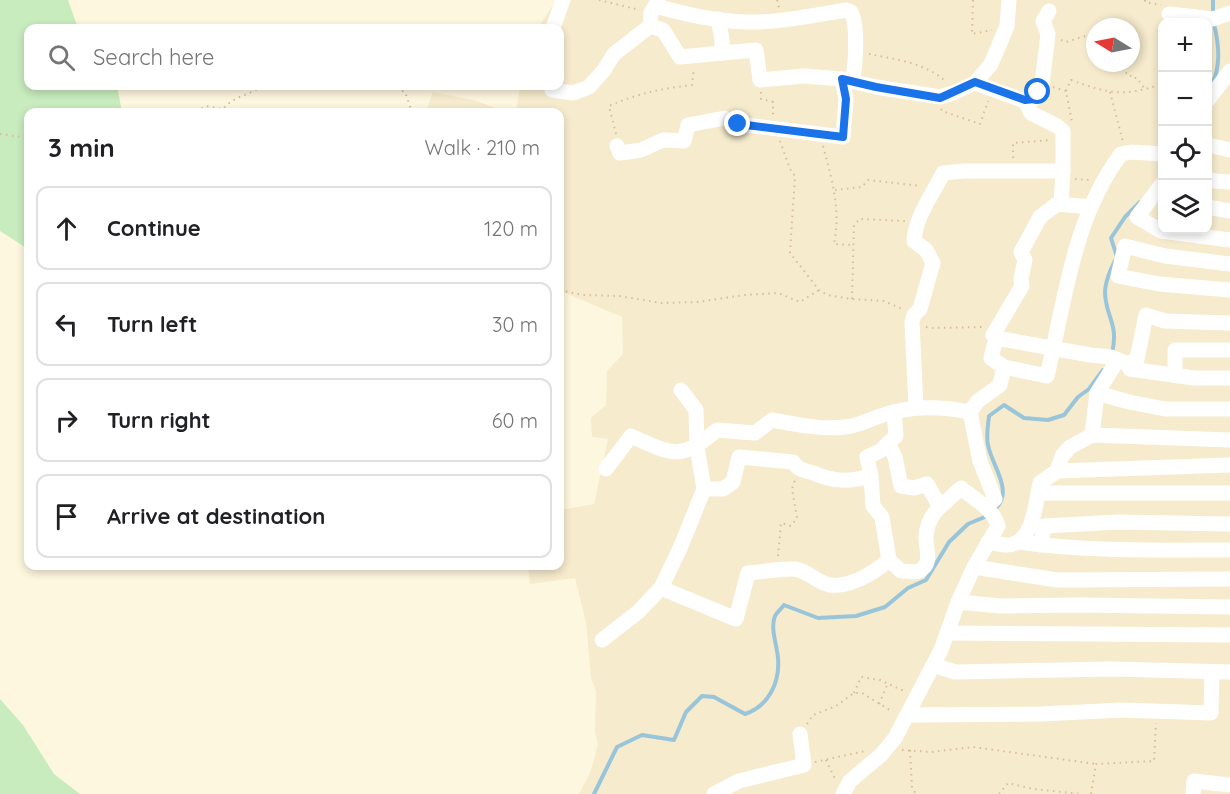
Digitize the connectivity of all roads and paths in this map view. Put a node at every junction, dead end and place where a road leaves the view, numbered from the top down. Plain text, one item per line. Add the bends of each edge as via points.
1 (563, 0) edge
2 (599, 0) edge
3 (973, 0) edge
4 (1009, 0) edge
5 (1145, 0) edge
6 (1049, 10) dead end
7 (1169, 10) joint
8 (653, 11) edge
9 (1230, 13) edge
10 (718, 20) junction
11 (554, 24) edge
12 (1007, 26) junction
13 (1048, 34) junction
14 (1086, 36) edge
15 (854, 51) junction
16 (722, 53) junction
17 (693, 56) junction
18 (1230, 71) edge
19 (1124, 72) edge
20 (760, 80) junction
21 (847, 80) junction
22 (975, 82) junction
23 (1042, 84) junction
24 (1158, 85) edge
25 (994, 88) junction
26 (1145, 89) junction
27 (256, 90) edge
28 (400, 90) edge
29 (552, 90) edge
30 (1066, 90) junction
31 (1109, 91) junction
32 (1225, 91) edge
33 (947, 95) junction
34 (1025, 100) junction
35 (202, 108) edge
36 (217, 108) edge
37 (224, 108) edge
38 (411, 108) edge
39 (774, 128) junction
40 (0, 134) edge
41 (821, 135) junction
42 (1063, 135) junction
43 (24, 137) edge
44 (617, 146) joint
45 (1212, 146) edge
46 (1230, 150) edge
47 (1124, 153) junction
48 (1158, 153) edge
49 (1012, 171) junction
50 (1063, 175) junction
51 (1212, 180) edge
52 (1103, 181) junction
53 (1230, 182) edge
54 (936, 189) junction
55 (834, 190) junction
56 (1158, 191) edge
57 (1061, 204) junction
58 (1091, 207) junction
59 (1212, 208) edge
60 (1230, 211) edge
61 (917, 225) junction
62 (1158, 226) edge
63 (1196, 234) edge
64 (1230, 240) edge
65 (854, 245) junction
66 (1230, 264) edge
67 (819, 290) junction
68 (1230, 290) edge
69 (564, 291) edge
70 (852, 300) junction
71 (913, 319) junction
72 (1230, 323) edge
73 (997, 332) junction
74 (1054, 349) junction
75 (1230, 350) edge
76 (1123, 362) junction
77 (1004, 367) junction
78 (1175, 375) junction
79 (1230, 378) edge
80 (681, 390) dead end
81 (1097, 393) junction
82 (916, 408) junction
83 (1230, 408) edge
84 (894, 412) junction
85 (970, 412) junction
86 (1092, 435) junction
87 (1230, 440) edge
88 (888, 443) junction
89 (697, 447) junction
90 (1230, 465) edge
91 (606, 469) dead end
92 (798, 470) junction
93 (1058, 471) junction
94 (871, 476) junction
95 (704, 489) junction
96 (1038, 493) junction
97 (1230, 493) edge
98 (940, 507) junction
99 (990, 511) junction
100 (1230, 524) edge
101 (988, 542) junction
102 (1019, 542) junction
103 (1041, 545) junction
104 (1230, 550) edge
105 (890, 560) junction
106 (974, 567) junction
107 (776, 570) junction
108 (1230, 579) edge
109 (1130, 580) junction
110 (661, 588) junction
111 (958, 602) junction
112 (1152, 606) junction
113 (1230, 607) edge
114 (948, 633) junction
115 (1230, 635) edge
116 (602, 640) dead end
117 (933, 665) junction
118 (1212, 672) junction
119 (1230, 672) edge
120 (888, 683) junction
121 (854, 693) junction
122 (916, 698) junction
123 (879, 704) junction
124 (1157, 711) junction
125 (907, 717) junction
126 (801, 734) joint
127 (910, 750) junction
128 (882, 753) junction
129 (826, 760) junction
130 (1096, 764) junction
131 (804, 765) junction
132 (1230, 785) edge
133 (840, 790) edge
134 (714, 794) edge
135 (916, 794) edge
136 (999, 794) edge
137 (1081, 794) edge
138 (1091, 794) edge
139 (1193, 794) edge

1 - 11 street
2 - 8 path
3 - 12 path via 972,34
4 - 12 street
5 - 7 path
6 - 13 street via 1043,21
7 - 9 street via 1213,19
8 - 10 street
8 - 17 street via 680,57
8 - 29 street via 589,87 573,93
10 - 15 street via 746,22 847,10 853,16
10 - 16 street
12 - 22 street via 991,64
13 - 14 path via 1066,42
13 - 23 street
15 - 21 street via 855,71
15 - 33 path via 903,61 939,76 947,83
16 - 17 street
16 - 20 street via 756,50
17 - 44 path via 692,85 635,95 609,106
18 - 32 street
19 - 26 path via 1137,78
20 - 21 street via 804,76
20 - 39 path via 761,99 773,102
21 - 33 street
21 - 41 street via 843,137
22 - 25 street
22 - 33 street
23 - 30 path
23 - 34 street via 1034,99
24 - 26 path
25 - 33 path via 980,124 942,111
25 - 34 street
26 - 31 path via 1122,94
27 - 37 path via 231,100
28 - 38 path via 405,92
30 - 31 path via 1071,80
30 - 42 path via 1071,130
31 - 47 path via 1123,136
34 - 42 street via 1031,113 1057,126
35 - 36 path
39 - 41 street
39 - 44 street via 738,124 725,118 688,125 684,141 663,140 642,150 620,153
39 - 67 path via 795,177 790,253
40 - 43 path
41 - 55 path
42 - 49 path via 1013,143
42 - 50 street
45 - 46 street
47 - 48 street
47 - 52 street
49 - 50 street
49 - 54 street via 943,173
50 - 52 path
50 - 57 street
51 - 53 street
52 - 58 street
54 - 55 path via 868,180 862,187
54 - 61 street
55 - 65 path via 838,222 834,244
56 - 62 street via 1137,217
57 - 58 street
57 - 73 street via 1040,217 1021,252 1026,260 1022,286
58 - 74 street via 1078,241
59 - 60 street
61 - 65 path via 911,221 859,219 854,226
61 - 71 street via 914,242 927,250 933,263 920,309
63 - 64 street
65 - 70 path
66 - 68 street via 1164,256 1125,246 1118,276
67 - 69 path via 800,302 778,293 662,303
67 - 70 path via 827,296
70 - 71 path via 884,301
71 - 73 path via 931,328
71 - 82 street
72 - 76 street via 1166,321 1146,315 1137,359
73 - 74 street
73 - 77 street via 991,358
74 - 76 street
74 - 77 street via 1047,376
75 - 78 street via 1175,350
76 - 78 street via 1130,369
76 - 81 street
77 - 85 street via 1000,385
78 - 79 street
80 - 89 street via 696,410
81 - 83 street via 1165,410
81 - 86 street
82 - 84 street
82 - 85 street
84 - 88 street via 896,436
84 - 89 street via 843,428 772,420 755,433 717,430
85 - 99 street via 980,461 995,499
86 - 87 street
86 - 93 street via 1070,447 1062,456
88 - 94 street via 867,457
88 - 98 street via 901,486 927,484
89 - 91 street via 673,453 631,436
89 - 95 street
90 - 93 street
92 - 94 street via 833,480
92 - 95 street via 792,462 738,457 733,482 723,489
92 - 107 path via 792,489 797,518 791,526 781,524
93 - 96 street via 1040,483
94 - 105 street via 873,506 882,517
95 - 110 street
96 - 97 street
96 - 102 street via 1029,529
98 - 99 street via 961,488
98 - 105 street via 932,514 928,526 925,567 918,572 901,571
99 - 101 street via 998,526
100 - 103 street via 1118,522 1044,526
101 - 102 street
101 - 106 street
102 - 103 street
103 - 104 street
105 - 107 street via 851,582 829,585 807,572
106 - 109 street via 1057,580
106 - 111 street
107 - 110 street via 748,573 736,619
108 - 109 street
109 - 112 street
110 - 116 street
111 - 112 street via 1000,606
111 - 114 street
112 - 113 street
114 - 115 street
114 - 117 street
117 - 118 street via 955,672
117 - 122 street
118 - 119 street
118 - 124 street via 1211,713
120 - 121 path via 861,677
120 - 122 path
120 - 123 path
121 - 123 path via 862,693
121 - 126 path via 813,715
122 - 125 street
123 - 125 path
124 - 125 street
124 - 130 path via 1154,761
125 - 128 street
126 - 131 street
127 - 128 path
127 - 130 path via 973,747
127 - 135 path via 912,788
128 - 129 path via 864,751
128 - 133 street
129 - 131 path
129 - 133 path
130 - 138 path
131 - 134 street via 739,781
132 - 139 street via 1194,781
136 - 137 path via 1008,783

